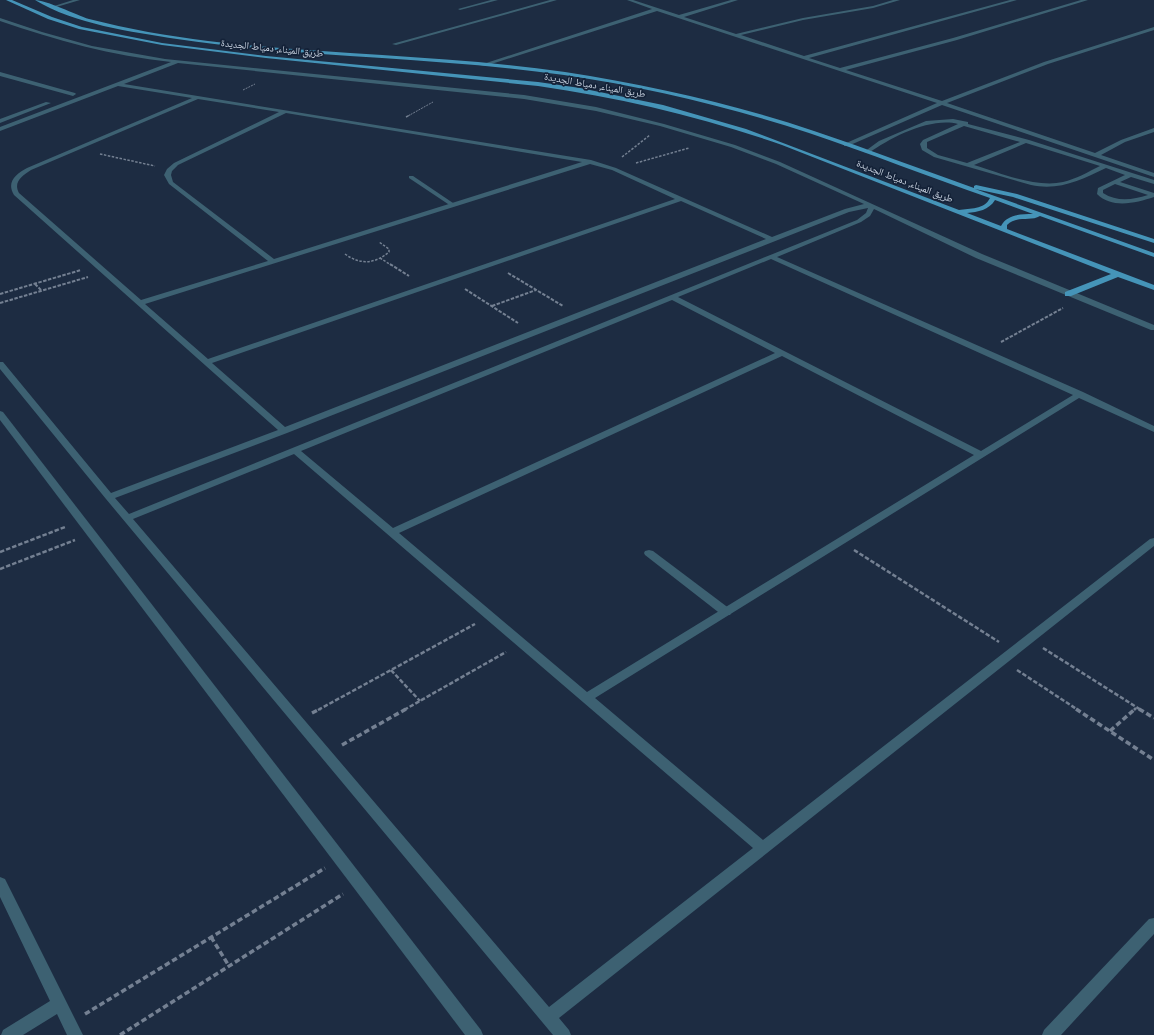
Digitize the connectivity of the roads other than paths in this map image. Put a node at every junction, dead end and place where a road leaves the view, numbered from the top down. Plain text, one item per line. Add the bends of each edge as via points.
1 (8, 0) edge
2 (37, 0) edge
3 (59, 0) edge
4 (78, 0) edge
5 (496, 0) edge
6 (555, 0) edge
7 (629, 0) edge
8 (736, 0) edge
9 (898, 0) edge
10 (1014, 0) edge
11 (1086, 0) edge
12 (45, 4) junction
13 (53, 8) junction
14 (460, 9) dead end
15 (657, 9) junction
16 (680, 16) junction
17 (0, 19) edge
18 (1154, 28) edge
19 (737, 35) junction
20 (394, 44) dead end
21 (806, 57) junction
22 (165, 60) junction
23 (176, 61) junction
24 (483, 65) junction
25 (842, 69) junction
26 (130, 73) dead end
27 (3, 75) edge
28 (0, 78) edge
29 (117, 84) junction
30 (80, 91) dead end
31 (73, 94) junction
32 (66, 96) dead end
33 (196, 98) junction
34 (51, 102) dead end
35 (942, 102) junction
36 (284, 112) junction
37 (0, 121) edge
38 (966, 123) junction
39 (0, 129) edge
40 (1154, 130) edge
41 (1026, 141) junction
42 (846, 145) junction
43 (867, 152) junction
44 (1096, 155) junction
45 (591, 162) junction
46 (968, 165) junction
47 (1106, 166) junction
48 (1131, 174) junction
49 (1154, 175) edge
50 (411, 177) dead end
51 (1114, 182) junction
52 (1154, 182) edge
53 (962, 187) junction
54 (1154, 195) edge
55 (993, 198) junction
56 (681, 199) junction
57 (453, 205) junction
58 (871, 205) junction
59 (955, 210) junction
60 (1047, 217) junction
61 (1004, 230) junction
62 (773, 240) junction
63 (1154, 242) edge
64 (1154, 255) edge
65 (771, 257) junction
66 (273, 261) junction
67 (1118, 274) junction
68 (1154, 288) edge
69 (1068, 294) junction
70 (672, 297) junction
71 (140, 303) junction
72 (1154, 328) edge
73 (782, 353) junction
74 (206, 362) junction
75 (0, 364) edge
76 (1080, 394) junction
77 (0, 414) edge
78 (1154, 429) edge
79 (284, 431) junction
80 (295, 450) junction
81 (982, 455) junction
82 (109, 497) junction
83 (127, 518) junction
84 (392, 533) junction
85 (1154, 541) edge
86 (649, 553) dead end
87 (726, 612) junction
88 (586, 698) junction
89 (763, 848) junction
90 (0, 883) edge
91 (1154, 924) edge
92 (60, 1004) junction
93 (548, 1017) junction
94 (72, 1030) edge
95 (9, 1035) edge
96 (475, 1035) edge
97 (563, 1035) edge
98 (1050, 1035) edge

1 - 59 main road, طريق الميناء, دمياط الجديدة via 81,28 162,44 494,78 580,90 644,103 704,118 784,144
2 - 12 main road, طريق الميناء, دمياط الجديدة
3 - 12 street
4 - 13 street
5 - 14 street
6 - 20 street
7 - 15 street
8 - 16 street
9 - 19 street
10 - 21 street
11 - 25 street
12 - 13 main road, طريق الميناء, دمياط الجديدة
13 - 24 main road, طريق الميناء, دمياط الجديدة via 102,23 182,39 281,50
15 - 16 street
15 - 24 street
16 - 19 street
17 - 22 street via 92,47
18 - 35 street via 1076,52
19 - 21 street
21 - 25 street
22 - 23 street
22 - 26 street
23 - 29 street
23 - 58 street via 456,89 596,109 714,140 778,163
24 - 42 main road, طريق الميناء, دمياط الجديدة via 593,78 674,94 768,118
25 - 35 street
27 - 28 street
27 - 31 street
29 - 33 street
29 - 39 street
30 - 31 street
31 - 32 street
33 - 36 street
33 - 71 street via 21,174 12,184 16,194
34 - 37 street
35 - 42 street
35 - 44 street
36 - 45 street
36 - 66 street via 176,164 167,174 167,179 171,183
38 - 41 street
38 - 43 street via 946,120 928,122 881,142
38 - 46 street via 925,141 923,146 931,154
40 - 44 street via 1123,141
41 - 46 street
41 - 47 street
42 - 43 main road, طريق الميناء, دمياط الجديدة
43 - 53 main road, طريق الميناء, دمياط الجديدة
44 - 49 street
45 - 56 street via 612,168
45 - 57 street
46 - 47 street via 1033,184 1054,186 1065,185
47 - 48 street
48 - 51 street
48 - 52 street
50 - 57 street
51 - 54 street
51 - 54 street via 1100,189 1100,194 1128,202
53 - 55 main road, طريق الميناء, دمياط الجديدة
53 - 63 main road via 984,188 1015,195
55 - 59 main road via 986,207
55 - 60 main road, طريق الميناء, دمياط الجديدة
56 - 62 street
56 - 74 street
57 - 66 street
58 - 62 street via 847,210
58 - 65 street via 872,209 865,218
58 - 69 street via 979,256
59 - 61 main road, طريق الميناء, دمياط الجديدة
60 - 61 main road via 1027,216 1011,219 1004,225
60 - 64 main road, طريق الميناء, دمياط الجديدة
61 - 67 main road, طريق الميناء, دمياط الجديدة
62 - 79 street
65 - 70 street
65 - 76 street
66 - 71 street
67 - 68 main road, طريق الميناء, دمياط الجديدة
67 - 69 main road
69 - 72 street
70 - 73 street
70 - 80 street
71 - 74 street
73 - 81 street
73 - 84 street
74 - 79 street
75 - 82 street
76 - 78 street
76 - 81 street
77 - 96 street
79 - 82 street
80 - 83 street
80 - 84 street
81 - 87 street
82 - 83 street
83 - 93 street
84 - 88 street
85 - 89 street
86 - 87 street
87 - 88 street
88 - 89 street
89 - 93 street
90 - 92 street
91 - 98 street
92 - 94 street
92 - 95 street
93 - 97 street

